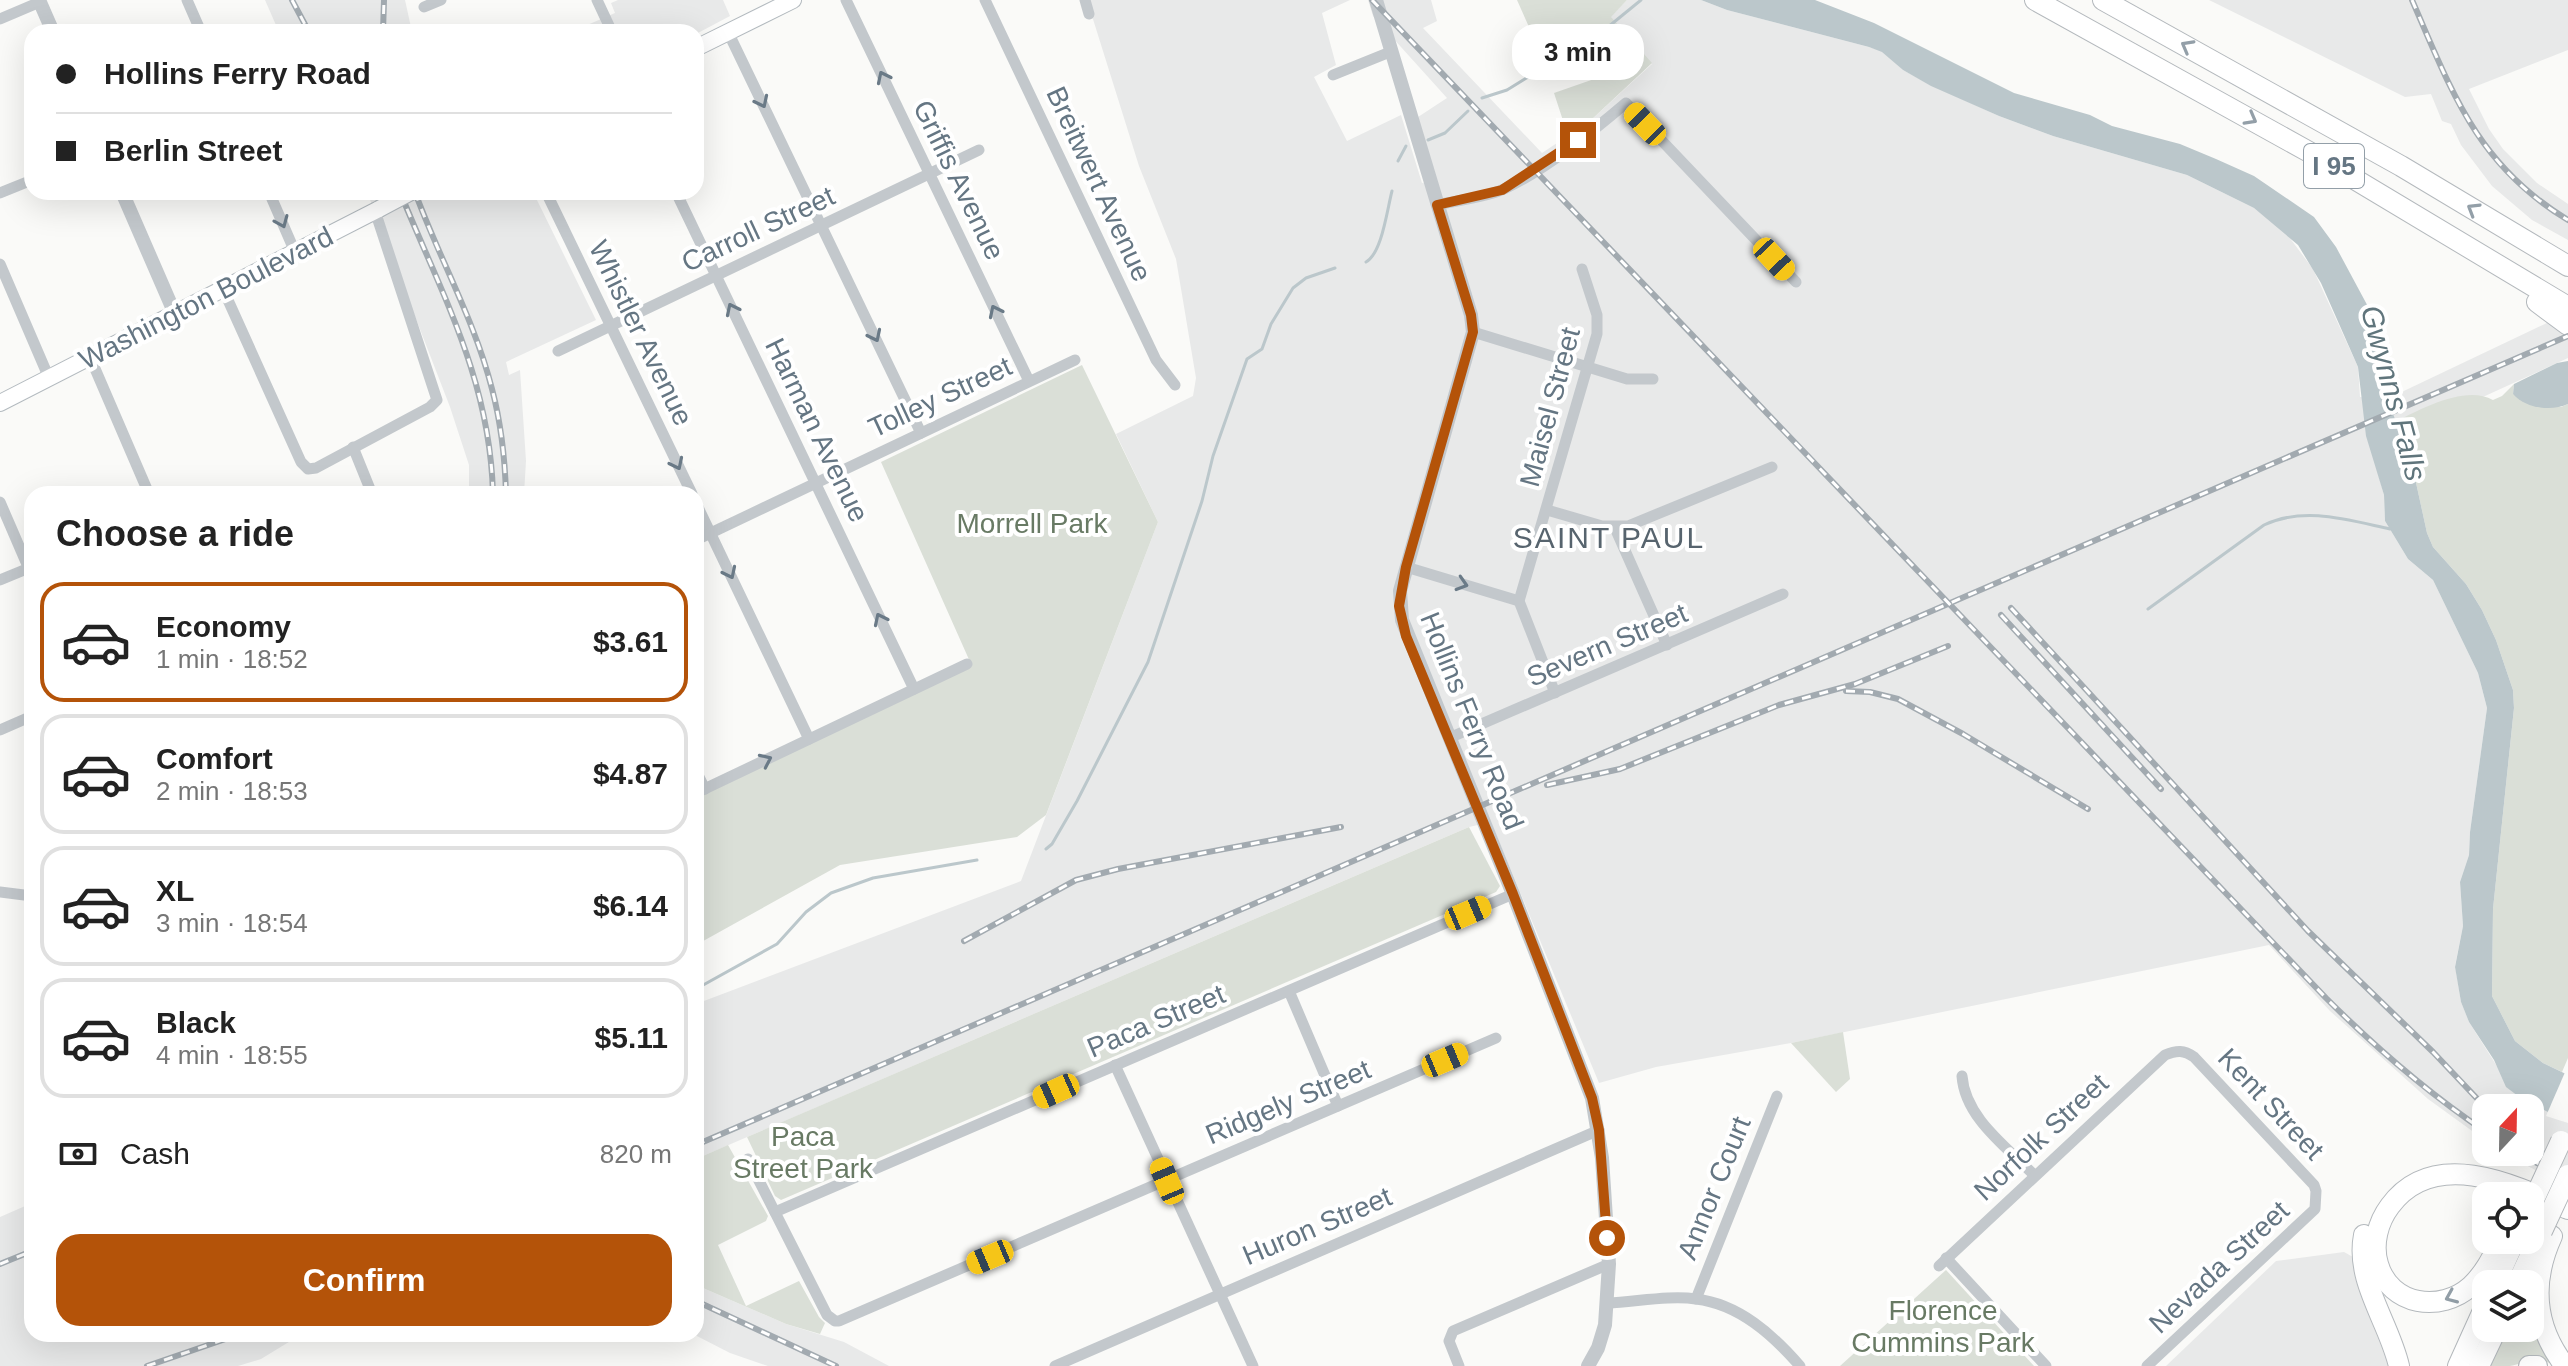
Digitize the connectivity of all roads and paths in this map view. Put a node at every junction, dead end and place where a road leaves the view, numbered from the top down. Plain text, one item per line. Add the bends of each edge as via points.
1 (187, 0) edge
2 (441, 0) edge
3 (597, 0) edge
4 (793, 0) edge
5 (846, 0) edge
6 (985, 0) edge
7 (1085, 0) edge
8 (1376, 0) edge
9 (2035, 0) edge
10 (2103, 0) edge
11 (39, 1) edge
12 (775, 4) edge
13 (424, 7) dead end
14 (1089, 14) dead end
15 (0, 19) edge
16 (49, 24) edge
17 (198, 24) edge
18 (608, 24) edge
19 (728, 32) junction
20 (704, 44) edge
21 (1390, 52) junction
22 (1333, 75) dead end
23 (979, 150) dead end
24 (929, 174) junction
25 (24, 183) edge
26 (0, 193) edge
27 (125, 200) edge
28 (272, 200) edge
29 (396, 200) edge
30 (550, 200) edge
31 (680, 200) edge
32 (1437, 205) junction
33 (377, 210) junction
34 (821, 225) junction
35 (295, 252) junction
36 (2483, 254) junction
37 (0, 264) edge
38 (2568, 264) edge
39 (1582, 269) dead end
40 (716, 275) junction
41 (1796, 282) dead end
42 (223, 289) junction
43 (2568, 307) edge
44 (175, 314) junction
45 (2568, 325) edge
46 (611, 326) junction
47 (1473, 332) junction
48 (558, 351) dead end
49 (90, 357) junction
50 (1075, 360) dead end
51 (1588, 368) junction
52 (49, 378) junction
53 (1653, 379) dead end
54 (1029, 381) junction
55 (1175, 385) dead end
56 (0, 403) edge
57 (921, 433) junction
58 (353, 447) junction
59 (1772, 467) dead end
60 (816, 483) junction
61 (146, 486) edge
62 (369, 486) edge
63 (688, 486) edge
64 (0, 502) edge
65 (1547, 510) junction
66 (704, 520) edge
67 (1615, 528) junction
68 (710, 533) junction
69 (704, 536) edge
70 (24, 558) edge
71 (1406, 567) junction
72 (24, 574) edge
73 (0, 580) edge
74 (1783, 594) dead end
75 (1519, 601) junction
76 (1667, 645) junction
77 (967, 664) dead end
78 (914, 689) junction
79 (1555, 693) junction
80 (24, 720) edge
81 (0, 730) edge
82 (1449, 738) junction
83 (809, 739) junction
84 (704, 789) edge
85 (0, 892) edge
86 (1513, 894) junction
87 (24, 895) edge
88 (1289, 991) junction
89 (1496, 1038) dead end
90 (2179, 1050) joint
91 (1115, 1065) junction
92 (1962, 1076) dead end
93 (1777, 1096) dead end
94 (1338, 1106) junction
95 (1599, 1130) junction
96 (2564, 1133) edge
97 (748, 1159) dead end
98 (2034, 1175) junction
99 (2568, 1175) edge
100 (1167, 1181) junction
101 (2497, 1182) edge
102 (2534, 1182) edge
103 (2542, 1182) edge
104 (2568, 1192) edge
105 (2544, 1199) edge
106 (2568, 1199) edge
107 (2316, 1200) joint
108 (2568, 1209) edge
109 (775, 1212) junction
110 (2547, 1233) junction
111 (2493, 1254) edge
112 (1609, 1264) junction
113 (2525, 1270) edge
114 (1221, 1294) junction
115 (1696, 1299) junction
116 (1608, 1303) junction
117 (2472, 1335) edge
118 (2490, 1342) edge
119 (1055, 1366) edge
120 (1253, 1366) edge
121 (1459, 1366) edge
122 (1588, 1366) edge
123 (1800, 1366) edge
124 (2046, 1366) edge
125 (2147, 1366) edge
126 (2399, 1366) edge
127 (2458, 1366) edge
128 (2479, 1366) edge
129 (2529, 1366) edge
130 (2537, 1366) edge
131 (2565, 1366) edge

1 - 17 street
2 - 13 street
3 - 18 street
4 - 12 main road
24 -> 5 street, Griffis Avenue
6 - 55 street, Breitwert Avenue via 1156,360
7 - 14 street
8 - 21 street, Hollins Ferry Road
9 -> 36 highway, I 95
38 -> 10 highway, I 95
11 - 15 street
11 - 16 street
12 - 19 main road
19 - 20 main road
19 -> 34 street
21 - 22 street
21 - 32 street, Hollins Ferry Road
23 - 24 street, Carroll Street
24 - 34 street, Carroll Street
54 -> 24 street, Griffis Avenue
25 - 26 street
27 - 44 street
28 -> 35 street
29 - 33 main road, Washington Boulevard, bridge
30 - 46 street, Whistler Avenue
31 - 40 street, Harman Avenue
32 - 41 street via 1515,183 1626,103
32 - 47 street, Hollins Ferry Road
33 - 35 main road, Washington Boulevard
33 - 58 street via 437,400
34 - 40 street, Carroll Street
34 -> 57 street
35 - 42 main road, Washington Boulevard
36 - 43 highway, I 95
36 - 45 highway
37 - 52 street
39 - 51 street, Maisel Street via 1598,326
40 - 46 street, Carroll Street
60 -> 40 street, Harman Avenue
42 - 44 main road, Washington Boulevard
42 - 58 street via 301,462 316,468
44 - 49 main road, Washington Boulevard
46 - 48 street, Carroll Street
46 -> 63 street, Whistler Avenue
47 - 51 street
47 - 71 street, Hollins Ferry Road
49 - 52 main road, Washington Boulevard
49 - 61 street
50 - 54 street, Tolley Street
51 - 53 street via 1627,379
51 - 65 street, Maisel Street
52 - 56 main road, Washington Boulevard
54 - 57 street, Tolley Street
57 - 60 street, Tolley Street
58 - 62 street
59 - 67 street
60 - 68 street, Tolley Street
78 -> 60 street, Harman Avenue
64 - 70 street
65 - 67 street
65 - 75 street, Maisel Street
66 - 68 street
67 - 76 street
68 - 69 street, Tolley Street
68 -> 83 street
71 -> 75 street
71 - 82 street, Hollins Ferry Road via 1400,591 1402,620
72 - 73 street
74 - 76 street, Severn Street
75 - 79 street
76 - 79 street, Severn Street
77 - 78 street
78 - 83 street
79 - 82 street, Severn Street
80 - 81 street
82 - 86 street, Hollins Ferry Road
84 -> 83 street
85 - 87 street
86 - 88 street, Paca Street
86 - 95 street, Hollins Ferry Road via 1579,1062
88 - 91 street, Paca Street
88 - 94 street
89 - 94 street, Ridgely Street
90 - 98 street, Norfolk Street via 2165,1055
90 - 107 street, Kent Street via 2194,1057 2314,1185
91 - 100 street
91 - 109 street, Paca Street
92 - 98 street via 1976,1115
93 - 115 street, Annor Court
94 - 100 street, Ridgely Street
95 - 112 street, Hollins Ferry Road
95 - 114 street, Huron Street
96 - 102 highway, bridge
96 - 103 highway, bridge
97 - 109 street
98 - 124 street, Norfolk Street via 1943,1262
99 - 110 highway, bridge
100 - 109 street, Ridgely Street via 835,1321 827,1315
100 - 114 street
111 -> 101 highway via 2471,1286 2438,1302 2412,1300 2395,1291 2382,1275 2376,1255 2379,1225 2411,1186 2431,1176 2455,1174
104 - 110 highway
105 -> 108 highway
106 - 126 highway via 2505,1172 2455,1160 2418,1168 2393,1183 2370,1216 2362,1254 2365,1276
107 - 125 street, Nevada Street via 2312,1214
110 - 113 highway
110 - 131 highway via 2537,1302 2545,1334
112 - 116 street, Hollins Ferry Road
112 - 121 street via 1458,1329 1449,1341
114 - 119 street, Huron Street
114 - 120 street
115 - 116 street
115 - 123 street via 1758,1324
116 - 122 street, Hollins Ferry Road
117 - 127 highway
118 - 128 highway
129 - 130 highway

